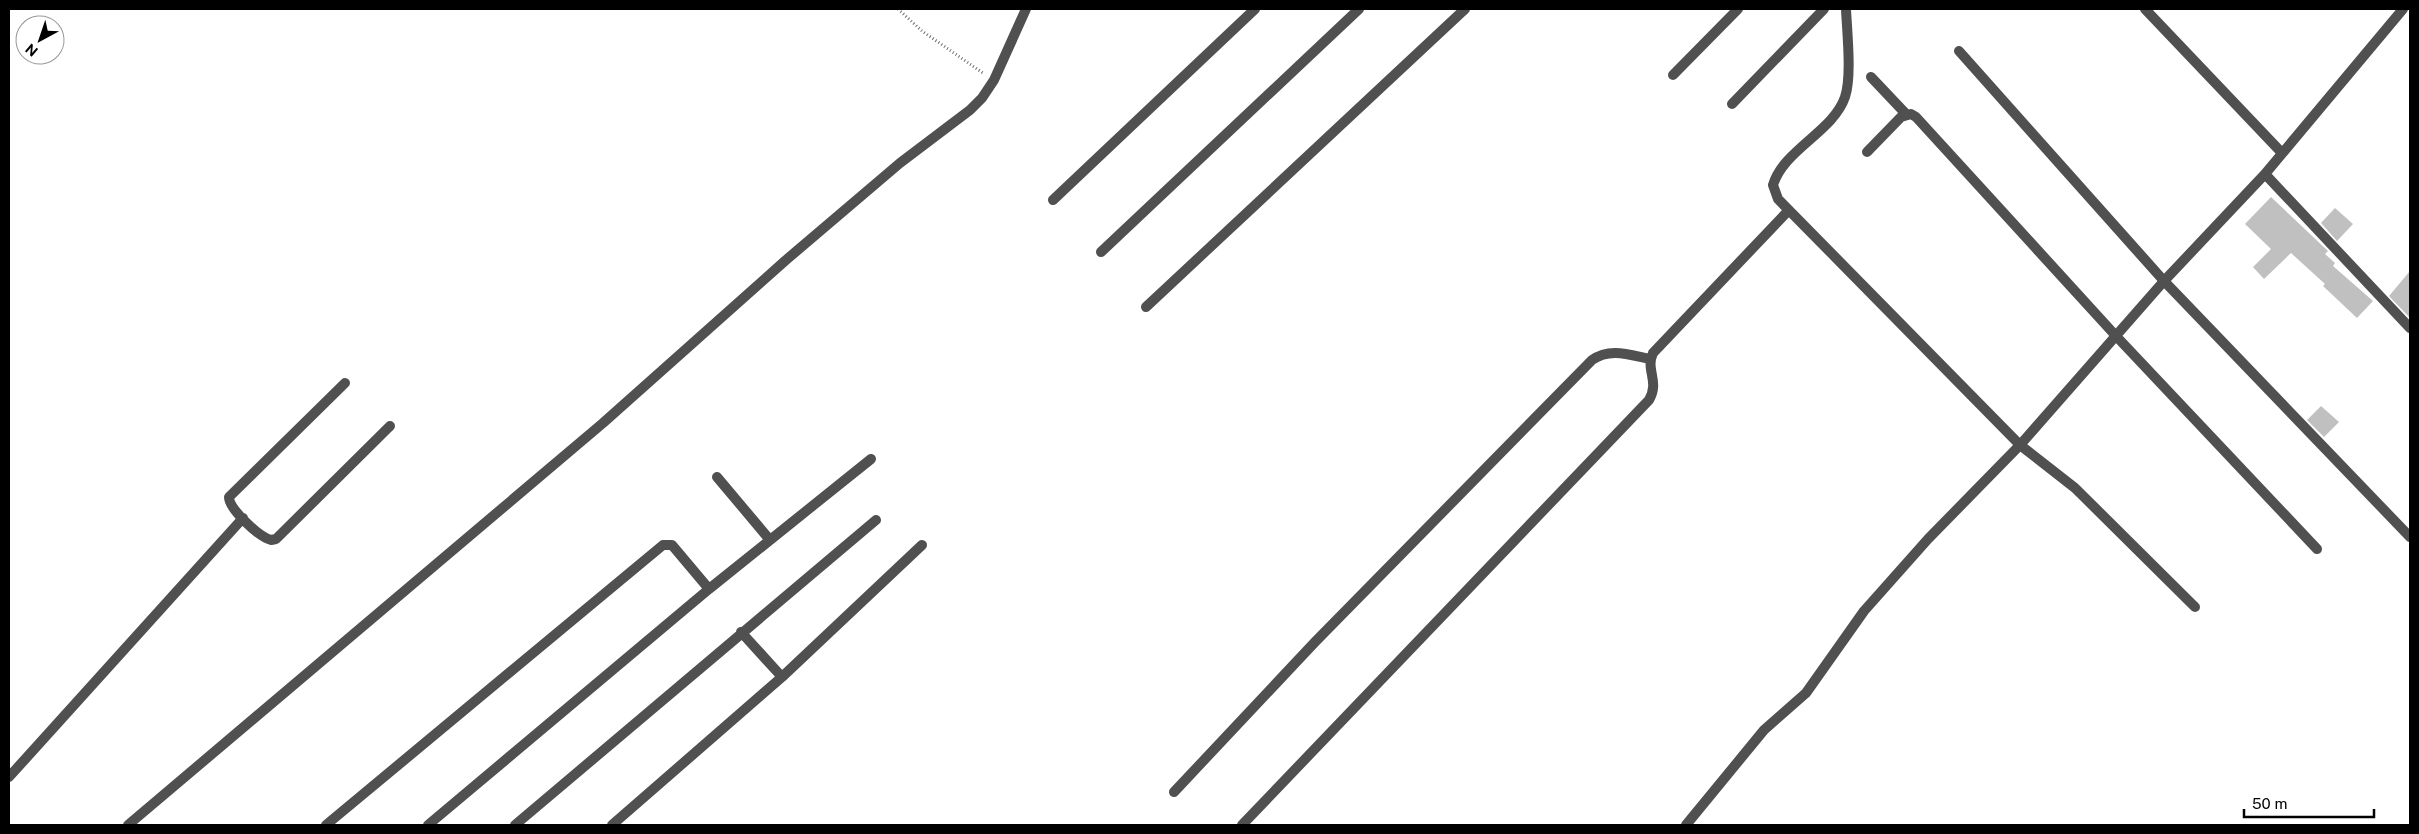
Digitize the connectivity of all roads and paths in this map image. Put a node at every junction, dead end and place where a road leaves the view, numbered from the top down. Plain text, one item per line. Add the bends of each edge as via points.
1 (898, 9) edge
2 (1026, 9) edge
3 (1255, 9) edge
4 (1359, 9) edge
5 (1465, 9) edge
6 (1738, 9) edge
7 (1824, 9) edge
8 (1846, 9) edge
9 (2145, 9) edge
10 (2403, 9) edge
11 (1959, 51) dead end
12 (1673, 75) dead end
13 (1871, 77) dead end
14 (994, 80) junction
15 (1732, 104) dead end
16 (1906, 114) junction
17 (1867, 152) dead end
18 (2282, 153) junction
19 (2265, 174) junction
20 (1053, 200) dead end
21 (1788, 211) junction
22 (1102, 252) dead end
23 (2164, 282) junction
24 (1146, 307) dead end
25 (2410, 328) edge
26 (2116, 336) junction
27 (1650, 359) junction
28 (344, 383) dead end
29 (390, 426) dead end
30 (2020, 445) junction
31 (871, 459) dead end
32 (718, 477) dead end
33 (243, 518) junction
34 (876, 520) dead end
35 (2410, 537) edge
36 (770, 540) junction
37 (922, 545) dead end
38 (2317, 550) dead end
39 (709, 589) junction
40 (2196, 607) dead end
41 (741, 632) junction
42 (782, 677) junction
43 (9, 777) edge
44 (1174, 792) dead end
45 (128, 825) edge
46 (326, 825) edge
47 (428, 825) edge
48 (516, 825) edge
49 (612, 825) edge
50 (1242, 825) edge
51 (1686, 825) edge

1 - 14 path via 922,31
2 - 14 street
3 - 20 street
4 - 22 street
5 - 24 street
6 - 12 street
7 - 15 street
8 - 21 street via 1846,96 1838,111 1781,168 1776,177 1774,192
9 - 18 street
10 - 18 street
11 - 23 street
13 - 16 street
14 - 45 street via 970,110 892,169 603,423
16 - 17 street
16 - 26 street via 1916,117
18 - 19 street
19 - 23 street
19 - 25 street
21 - 27 street
21 - 30 street
23 - 26 street
23 - 35 street
26 - 30 street
26 - 38 street
27 - 44 street via 1610,352 1592,360 1315,642
27 - 50 street via 1655,386 1649,400
28 - 33 street via 232,492 229,501
29 - 33 street via 276,539 260,536
30 - 40 street via 2075,488
30 - 51 street via 1928,539 1864,611 1806,693 1764,730
31 - 36 street
32 - 36 street
33 - 43 street
34 - 41 street
36 - 39 street
37 - 42 street
39 - 46 street via 672,545 663,545
39 - 47 street
41 - 42 street
41 - 48 street
42 - 49 street

